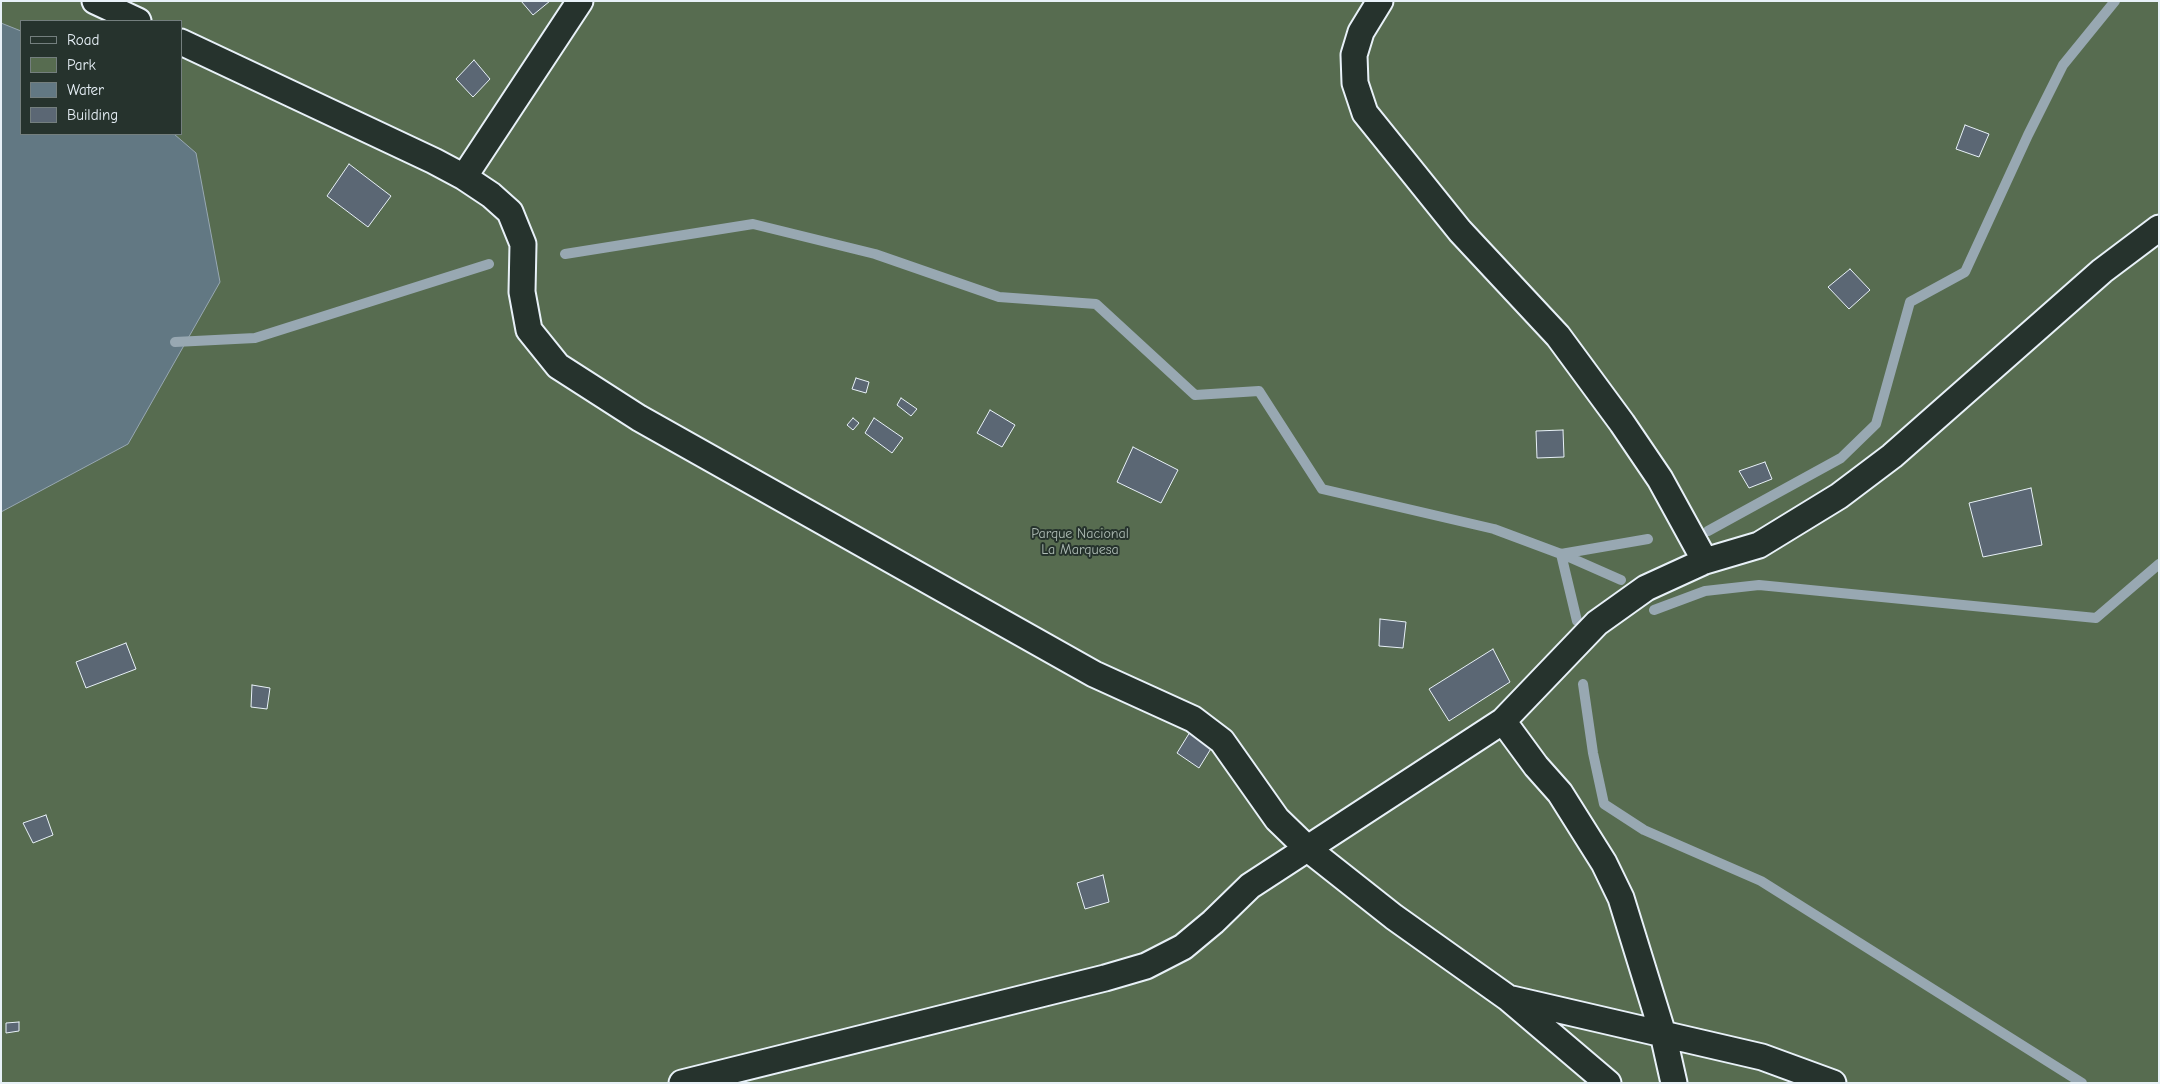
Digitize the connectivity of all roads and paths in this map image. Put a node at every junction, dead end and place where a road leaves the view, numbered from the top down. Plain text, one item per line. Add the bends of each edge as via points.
1 (95, 1) edge
2 (580, 1) edge
3 (1380, 1) edge
4 (136, 20) edge
5 (182, 42) edge
6 (464, 177) junction
7 (2159, 228) edge
8 (1705, 561) junction
9 (1502, 721) junction
10 (1308, 849) junction
11 (1508, 998) junction
12 (1663, 1034) junction
13 (682, 1083) edge
14 (1608, 1083) edge
15 (1674, 1083) edge
16 (1833, 1083) edge

1 - 4 street
2 - 6 street
3 - 8 street via 1361,32 1354,55 1355,83 1365,113 1460,231 1558,336 1660,479
5 - 6 street
6 - 10 street via 510,212 523,244 522,292 529,330 558,366 639,418 1094,674 1193,719 1222,741 1277,819
7 - 8 street via 2102,271 1892,456 1839,496 1759,545
8 - 9 street via 1646,588 1597,624
9 - 10 street
9 - 12 street via 1560,793 1608,872 1621,898
10 - 11 street via 1394,918
10 - 13 street via 1250,886 1214,922 1182,947 1146,966
11 - 12 street
11 - 14 street
12 - 15 street
12 - 16 street via 1762,1058

